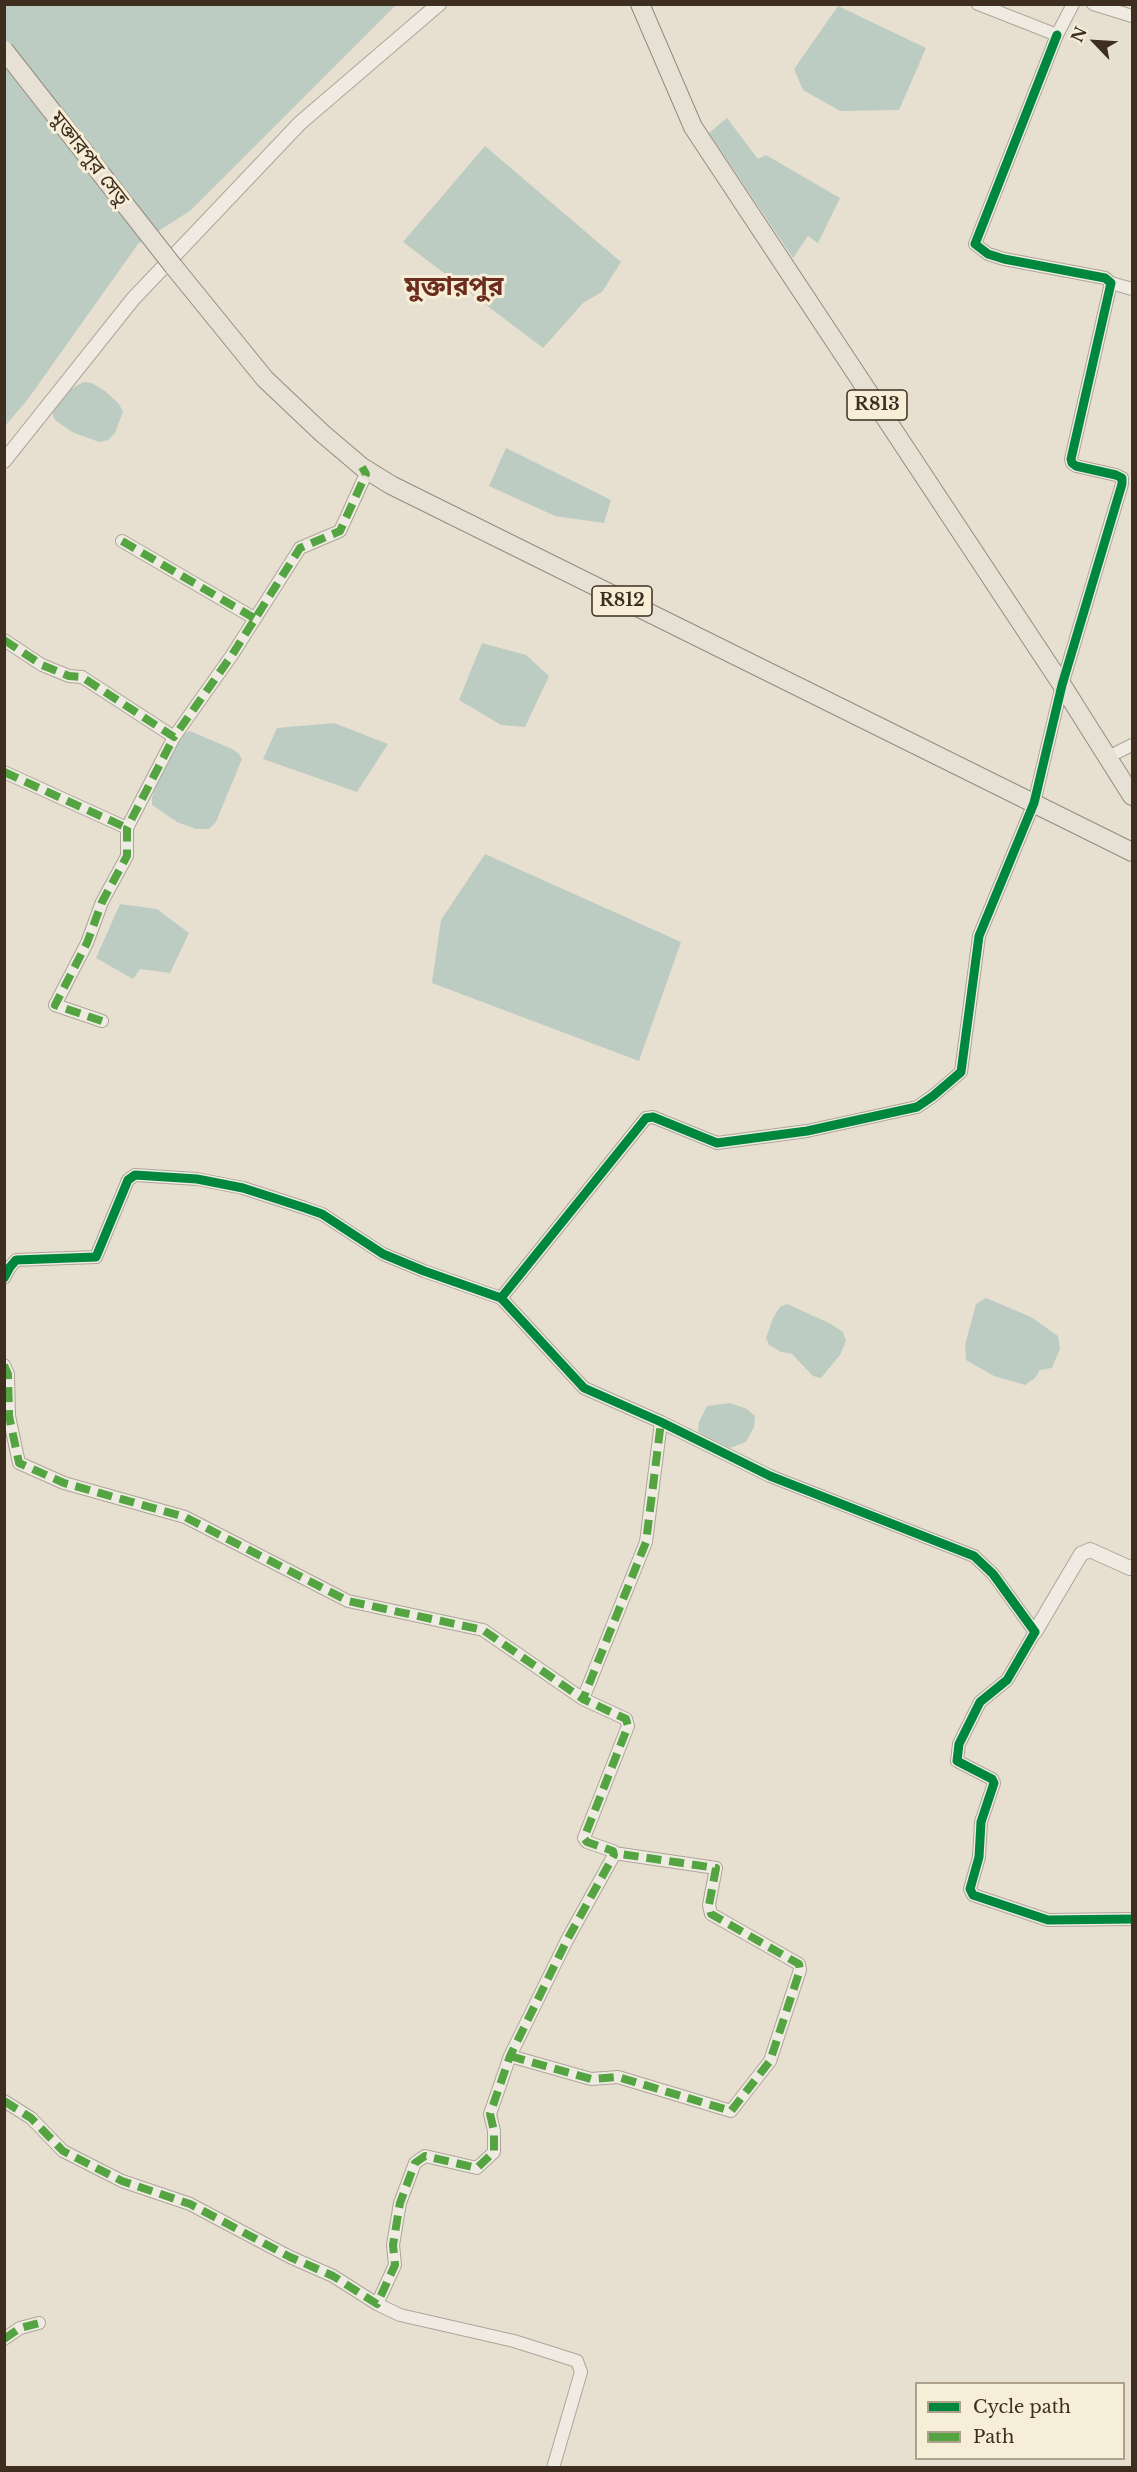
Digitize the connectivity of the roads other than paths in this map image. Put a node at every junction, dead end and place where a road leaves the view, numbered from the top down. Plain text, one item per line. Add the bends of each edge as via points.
1 (439, 4) edge
2 (640, 4) edge
3 (978, 4) edge
4 (1072, 4) edge
5 (1093, 4) edge
6 (1132, 16) edge
7 (1056, 35) junction
8 (4, 50) edge
9 (1111, 283) junction
10 (1132, 289) edge
11 (4, 461) edge
12 (362, 467) junction
13 (122, 541) dead end
14 (254, 618) junction
15 (4, 640) edge
16 (1062, 685) junction
17 (174, 737) junction
18 (1132, 745) edge
19 (1107, 757) junction
20 (4, 772) edge
21 (1132, 796) edge
22 (1034, 803) junction
23 (127, 828) junction
24 (1132, 852) edge
25 (102, 1021) dead end
26 (4, 1278) edge
27 (501, 1298) junction
28 (4, 1365) edge
29 (661, 1422) junction
30 (1132, 1567) edge
31 (1035, 1632) junction
32 (583, 1699) junction
33 (614, 1852) junction
34 (1132, 1918) edge
35 (510, 2056) junction
36 (4, 2101) edge
37 (377, 2304) junction
38 (39, 2323) dead end
39 (4, 2339) edge
40 (553, 2468) edge

1 - 11 street via 284,139 133,300
2 - 16 main road, R813 via 693,127
3 - 7 street
4 - 7 street
5 - 6 street
7 - 9 street via 975,244 1004,259 1105,278
8 - 12 main road, মুক্তারপুর সেতু / R812, bridge via 265,379
9 - 10 street
9 - 16 street via 1073,443 1072,463 1116,475 1122,478 1122,484
12 - 14 street via 366,474 340,531 300,548
12 - 22 main road, R812 via 431,507
13 - 14 street
14 - 17 street
15 - 17 street via 42,665 82,678
16 - 19 main road, R813
16 - 22 street
17 - 23 street
18 - 19 street
19 - 21 main road, R813
20 - 23 street
22 - 24 main road, R812
22 - 27 street via 979,936 961,1072 916,1107 807,1131 717,1143 653,1117 646,1118
23 - 25 street via 128,856 102,902 87,943 55,1005
26 - 27 street via 16,1260 96,1257 128,1180 135,1175 197,1179 243,1188 305,1208 322,1214 382,1254
27 - 29 street via 584,1388
28 - 32 street via 19,1463 64,1483 185,1517 348,1601 483,1630
29 - 31 street via 770,1476 974,1556 1006,1590
29 - 32 street via 645,1542
30 - 31 street via 1090,1550 1081,1554
31 - 34 street via 1007,1680 980,1702 959,1743 957,1761 994,1783 981,1822 979,1857 970,1889 974,1895 1047,1920
32 - 33 street via 626,1719 628,1726 584,1838
33 - 35 street
33 - 35 street via 716,1868 711,1914 799,1964 770,2061 731,2111 618,2077 591,2079
35 - 37 street via 490,2114 494,2152 477,2168 424,2156 415,2163 400,2203 393,2245 395,2265
36 - 37 street via 31,2118 63,2151 122,2181 190,2204 333,2276
37 - 40 street via 409,2317 514,2341 577,2361 581,2372
38 - 39 street via 20,2328

